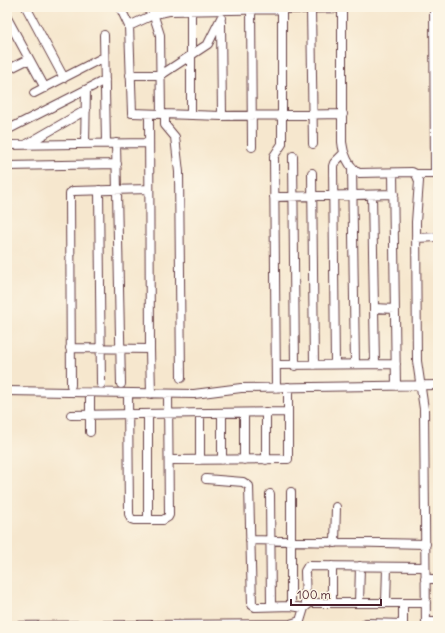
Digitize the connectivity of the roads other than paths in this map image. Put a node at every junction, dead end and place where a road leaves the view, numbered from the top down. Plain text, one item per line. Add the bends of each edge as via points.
1 (26, 7) edge
2 (120, 7) edge
3 (342, 7) edge
4 (434, 7) edge
5 (251, 8) edge
6 (282, 8) edge
7 (311, 8) edge
8 (221, 9) junction
9 (191, 10) junction
10 (153, 11) edge
11 (7, 18) edge
12 (221, 18) junction
13 (129, 26) junction
14 (104, 35) dead end
15 (191, 55) junction
16 (104, 57) junction
17 (29, 58) junction
18 (8, 67) edge
19 (130, 75) junction
20 (161, 75) junction
21 (64, 78) junction
22 (105, 80) junction
23 (45, 88) junction
24 (86, 90) junction
25 (34, 94) dead end
26 (86, 110) junction
27 (149, 114) junction
28 (163, 114) junction
29 (312, 114) junction
30 (343, 114) junction
31 (191, 115) junction
32 (252, 115) junction
33 (282, 115) junction
34 (222, 116) junction
35 (7, 130) edge
36 (148, 142) junction
37 (106, 143) junction
38 (116, 143) junction
39 (27, 144) junction
40 (85, 144) junction
41 (313, 144) dead end
42 (7, 145) edge
43 (252, 147) dead end
44 (344, 153) junction
45 (293, 156) dead end
46 (117, 164) junction
47 (7, 166) edge
48 (352, 167) junction
49 (312, 173) dead end
50 (394, 173) junction
51 (416, 174) junction
52 (436, 174) edge
53 (149, 189) junction
54 (99, 190) junction
55 (118, 190) junction
56 (394, 194) junction
57 (372, 195) junction
58 (294, 196) junction
59 (312, 196) junction
60 (333, 196) junction
61 (352, 196) junction
62 (274, 197) junction
63 (438, 237) edge
64 (416, 238) junction
65 (374, 308) junction
66 (396, 309) junction
67 (70, 348) junction
68 (101, 349) junction
69 (120, 349) junction
70 (150, 349) junction
71 (335, 364) junction
72 (355, 364) junction
73 (375, 364) junction
74 (396, 364) junction
75 (277, 365) junction
76 (314, 365) junction
77 (295, 366) junction
78 (181, 378) dead end
79 (101, 384) dead end
80 (120, 384) dead end
81 (71, 385) dead end
82 (438, 385) edge
83 (396, 386) junction
84 (421, 386) junction
85 (288, 387) junction
86 (276, 388) junction
87 (7, 391) edge
88 (90, 394) junction
89 (128, 394) junction
90 (151, 394) junction
91 (168, 394) junction
92 (266, 412) junction
93 (288, 412) junction
94 (222, 413) junction
95 (244, 413) junction
96 (148, 414) junction
97 (169, 414) junction
98 (200, 414) junction
99 (71, 415) dead end
100 (90, 415) junction
101 (128, 415) junction
102 (90, 432) dead end
103 (169, 460) junction
104 (200, 460) junction
105 (222, 460) junction
106 (244, 460) junction
107 (266, 460) junction
108 (206, 479) dead end
109 (291, 492) dead end
110 (270, 494) dead end
111 (336, 507) dead end
112 (148, 520) junction
113 (250, 540) junction
114 (271, 541) junction
115 (291, 541) junction
116 (336, 544) junction
117 (426, 544) junction
118 (332, 566) junction
119 (360, 566) junction
120 (387, 567) junction
121 (425, 567) junction
122 (425, 579) junction
123 (438, 579) edge
124 (359, 603) junction
125 (386, 603) junction
126 (404, 603) junction
127 (426, 603) junction
128 (332, 604) junction
129 (271, 606) junction
130 (291, 606) junction
131 (305, 606) junction
132 (438, 622) edge
133 (300, 623) edge
134 (366, 623) dead end
135 (426, 624) edge
136 (218, 625) edge
137 (244, 625) edge
138 (270, 625) edge
139 (404, 625) edge
140 (7, 626) edge
141 (194, 626) edge

1 - 21 street
2 - 13 street
3 - 7 street
3 - 30 street
4 - 52 street
5 - 6 street
5 - 8 street
5 - 32 street
6 - 7 street
6 - 33 street
7 - 29 street
8 - 9 street
8 - 12 street
9 - 10 street
9 - 15 street
10 - 13 street
10 - 20 street via 160,35
11 - 17 street
12 - 15 street via 208,44
12 - 34 street
13 - 19 street
14 - 16 street
15 - 20 street
15 - 31 street
16 - 21 street
16 - 22 street
17 - 18 street
17 - 23 street
19 - 20 street
19 - 27 street via 132,113
20 - 28 street
21 - 23 street
22 - 24 street
22 - 37 street
23 - 25 street
24 - 26 street
24 - 35 street
26 - 39 street
26 - 40 street
27 - 28 street
27 - 36 street
28 - 31 street
28 - 78 street via 165,125 177,142
29 - 30 street
29 - 33 street
29 - 41 street
30 - 44 street
31 - 34 street
32 - 33 street
32 - 34 street
32 - 43 street
33 - 62 street via 282,144 274,156
36 - 38 street
36 - 53 street
37 - 38 street
37 - 40 street
38 - 46 street
39 - 40 street
39 - 42 street
44 - 48 street
44 - 60 street via 334,162
45 - 58 street
46 - 47 street
46 - 55 street
48 - 50 street via 359,174
48 - 61 street
49 - 59 street
50 - 51 street
50 - 56 street
51 - 52 street
51 - 64 street via 419,181
53 - 55 street
53 - 70 street
54 - 55 street
54 - 67 street via 70,193
54 - 68 street
55 - 69 street
56 - 57 street
56 - 66 street
57 - 61 street
57 - 65 street
58 - 59 street
58 - 62 street
58 - 77 street
59 - 60 street
59 - 76 street
60 - 61 street
60 - 71 street
61 - 72 street
62 - 75 street
63 - 64 street
64 - 84 street via 417,361
65 - 66 street
65 - 73 street
66 - 74 street
67 - 68 street
67 - 81 street
68 - 69 street
68 - 79 street
69 - 70 street
69 - 80 street
70 - 90 street
71 - 72 street
71 - 76 street
72 - 73 street
73 - 74 street
74 - 83 street
75 - 77 street
75 - 86 street
76 - 77 street
82 - 84 street
83 - 84 street
83 - 85 street
84 - 117 street via 424,409
85 - 86 street
85 - 93 street
86 - 91 street
87 - 88 street
88 - 89 street
88 - 100 street
89 - 90 street
89 - 101 street
90 - 91 street
91 - 97 street
92 - 93 street
92 - 95 street
92 - 107 street
93 - 107 street via 288,459
94 - 95 street
94 - 98 street
94 - 105 street
95 - 106 street
96 - 97 street
96 - 101 street
96 - 112 street
97 - 98 street
97 - 103 street
98 - 104 street
99 - 100 street
100 - 101 street
100 - 102 street
101 - 112 street via 130,517 134,520
103 - 104 street
103 - 112 street via 168,517 163,520
104 - 105 street
105 - 106 street
106 - 107 street
108 - 113 street via 243,482 249,486
109 - 115 street
110 - 114 street
111 - 116 street
113 - 114 street
113 - 129 street via 252,605
114 - 115 street
114 - 129 street
115 - 116 street
115 - 130 street
116 - 117 street
117 - 121 street
118 - 119 street
118 - 128 street
118 - 131 street via 306,568
119 - 120 street
119 - 124 street
120 - 121 street
120 - 125 street
121 - 122 street
122 - 123 street
122 - 127 street
124 - 125 street
124 - 128 street
125 - 126 street
126 - 127 street
126 - 139 street
127 - 135 street
128 - 131 street via 310,603
129 - 130 street
130 - 131 street
131 - 133 street
132 - 135 street
133 - 138 street
134 - 139 street
136 - 137 street
136 - 141 street
137 - 138 street
140 - 141 street

